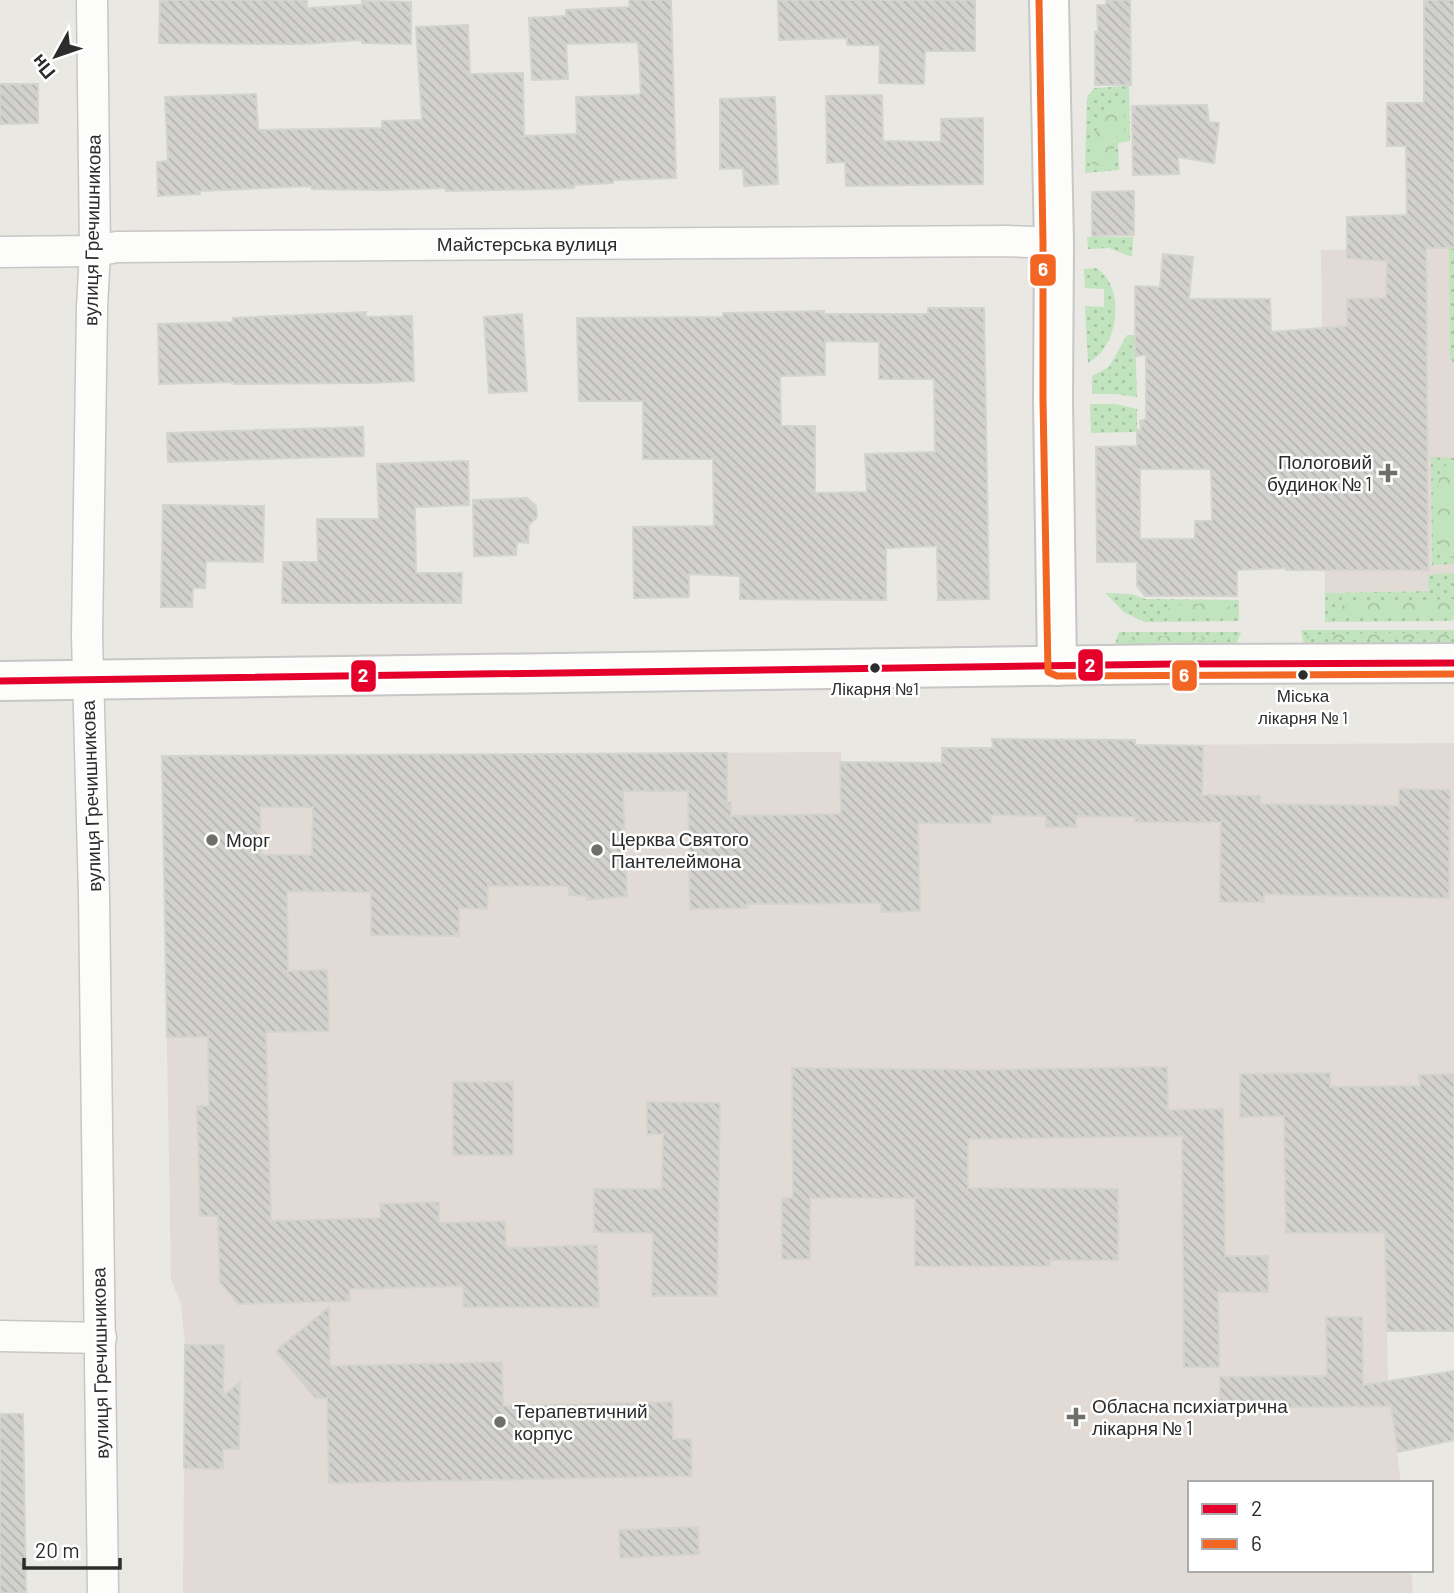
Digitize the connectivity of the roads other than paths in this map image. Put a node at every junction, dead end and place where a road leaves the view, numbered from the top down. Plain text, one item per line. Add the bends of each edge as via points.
1 (92, 0) edge
2 (1049, 0) edge
3 (1054, 243) junction
4 (96, 251) junction
5 (0, 252) edge
6 (1454, 663) edge
7 (1057, 666) junction
8 (0, 681) edge
9 (88, 681) junction
10 (0, 1336) edge
11 (100, 1338) junction
12 (103, 1593) edge

1 - 4 street, вулиця Гречишникова
2 - 3 main road
3 - 4 street, Майстерська вулиця via 117,247
3 - 7 main road
4 - 5 street, Майстерська вулиця
4 - 9 street, вулиця Гречишникова
6 - 7 main road
7 - 9 main road
8 - 9 main road
9 - 11 street, вулиця Гречишникова
10 - 11 street
11 - 12 street, вулиця Гречишникова

